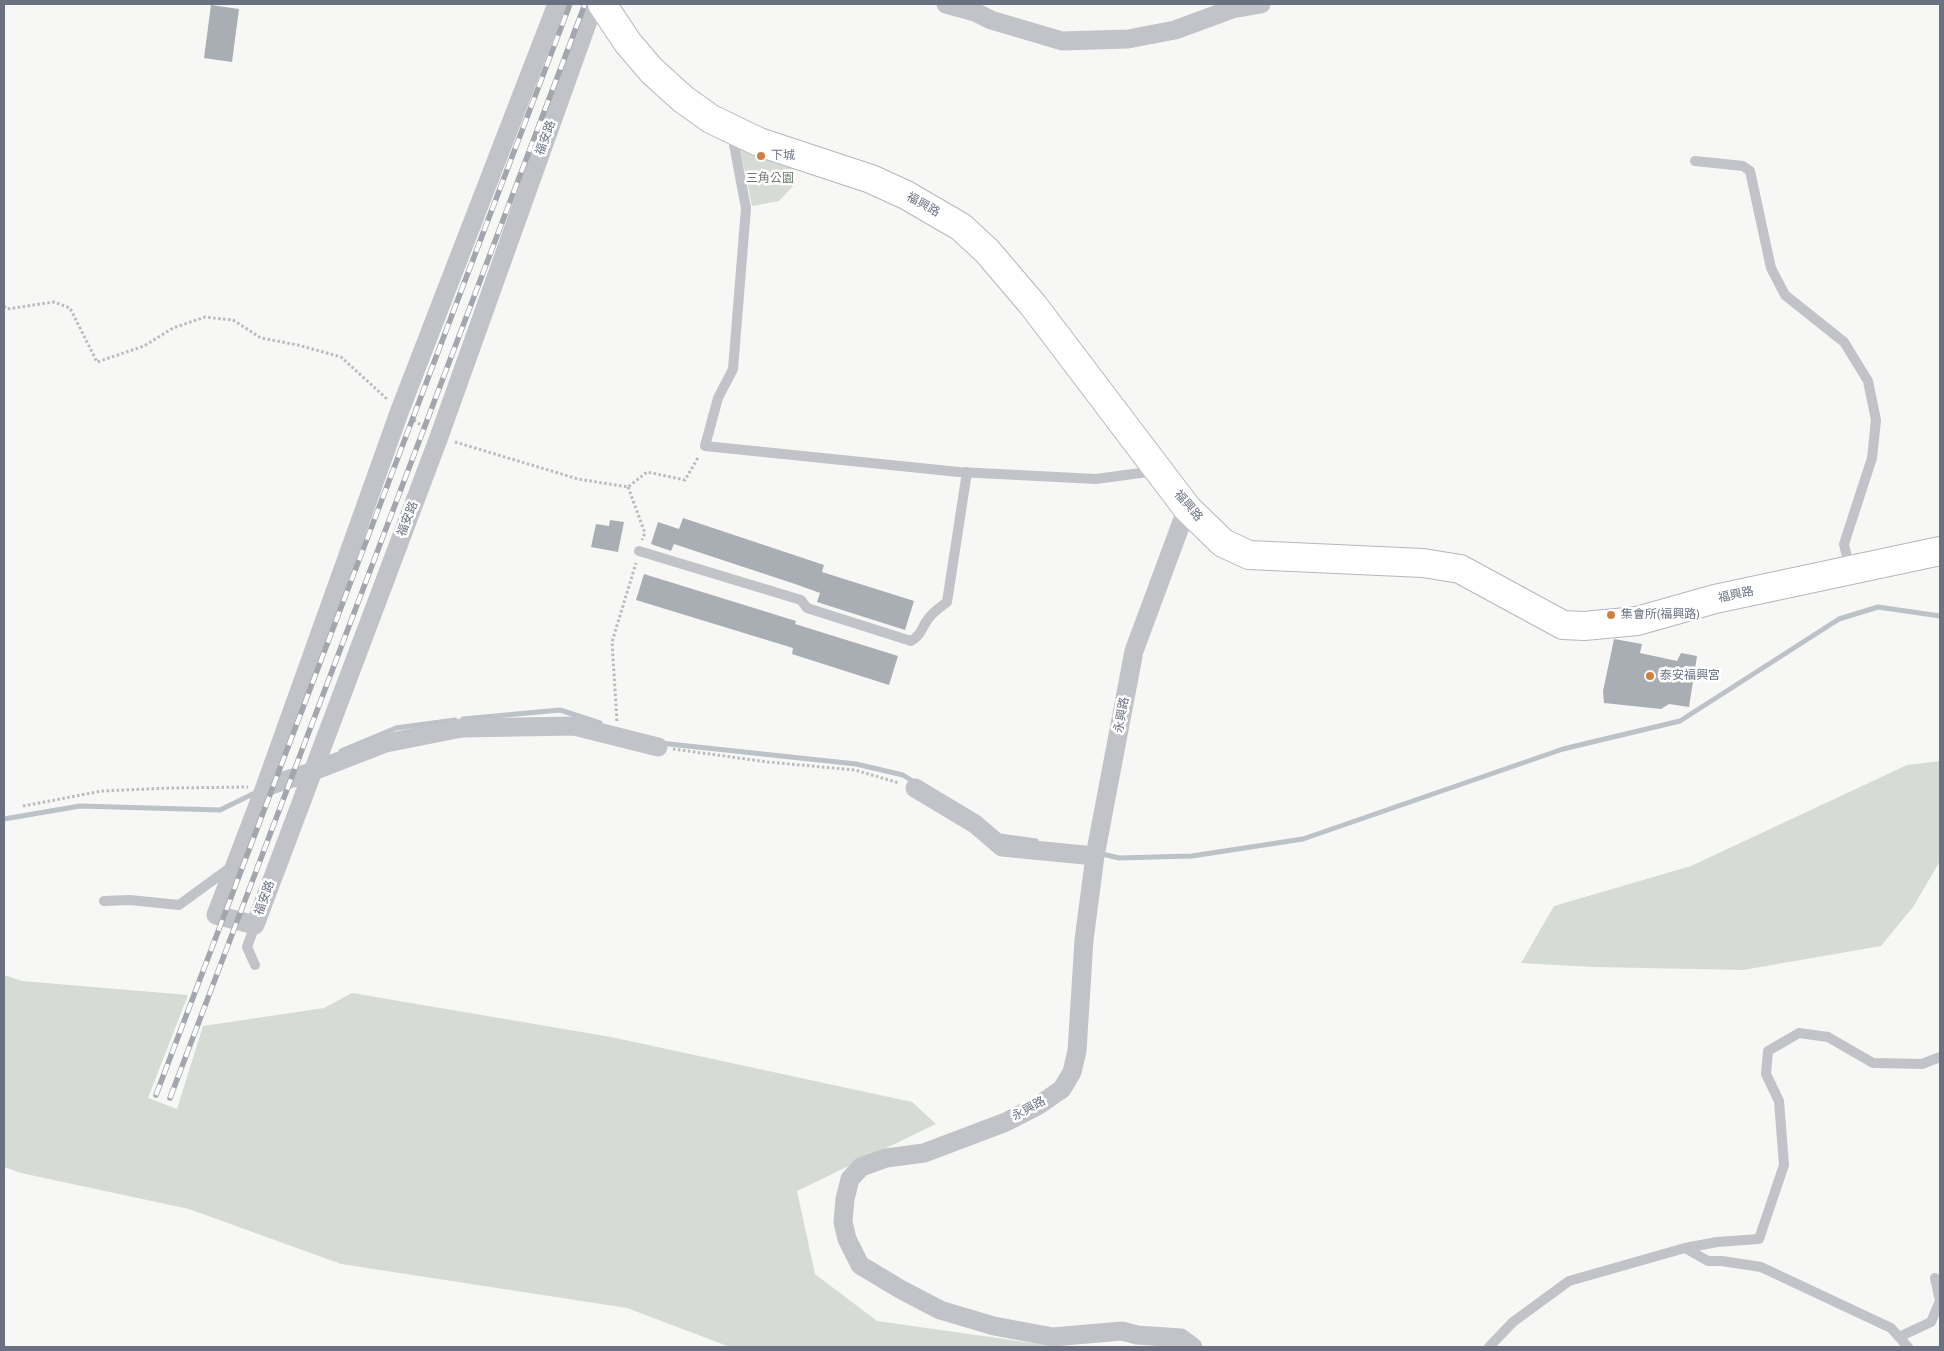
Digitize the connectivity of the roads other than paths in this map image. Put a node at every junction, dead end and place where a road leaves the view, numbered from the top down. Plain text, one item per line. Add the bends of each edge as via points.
1 (557, 4) edge
2 (594, 4) edge
3 (602, 4) edge
4 (946, 4) edge
5 (1261, 4) edge
6 (731, 129) junction
7 (1695, 161) dead end
8 (1158, 470) junction
9 (967, 472) junction
10 (1187, 508) junction
11 (639, 551) road end
12 (1940, 551) edge
13 (1850, 571) junction
14 (658, 747) road end
15 (311, 772) junction
16 (265, 787) junction
17 (916, 788) road end
18 (1095, 856) junction
19 (236, 863) junction
20 (104, 902) dead end
21 (255, 925) junction
22 (255, 965) dead end
23 (1940, 1056) edge
24 (1685, 1248) junction
25 (1935, 1278) dead end
26 (1899, 1337) junction
27 (1194, 1347) edge
28 (1489, 1347) edge
29 (1908, 1347) edge

1 - 16 street, 福安路 via 400,410
2 - 15 street, 福安路 via 439,437
3 - 6 street, 福興路 via 652,71 683,99
4 - 5 street via 1062,41 1128,39 1175,30 1232,9
6 - 8 street, 福興路 via 759,142 871,180 906,195 961,226 987,250 1033,305
6 - 9 lane via 746,208 733,369 718,398 705,446
7 - 13 lane via 1743,166 1750,171 1771,268 1785,295 1844,342 1868,381 1876,420 1872,458 1844,544
8 - 9 lane via 1096,479
8 - 10 street, 福興路
9 - 11 lane via 947,602 935,611 911,641 807,608 801,600
10 - 13 street, 福興路 via 1223,543 1249,555 1423,563 1460,570 1563,625 1637,621 1715,599
10 - 18 street, 永興路 via 1134,650
12 - 13 street, 福興路
14 - 15 street via 574,726 462,728 386,743
15 - 16 street
15 - 21 street, 福安路
16 - 19 street, 福安路
17 - 18 street via 975,824 1002,847
18 - 27 street, 永興路 via 1084,940 1077,1052 1072,1072 1062,1090 1006,1122 968,1137 924,1153 886,1158 860,1167 850,1179 845,1199 843,1222 846,1239 860,1265 940,1310 994,1326 1053,1337 1122,1331 1182,1338
19 - 20 lane via 179,906 130,900
19 - 21 street, 福安路 via 216,916
21 - 22 lane via 247,947
23 - 24 lane via 1922,1064 1873,1063 1828,1037 1799,1033 1768,1051 1766,1074 1779,1102 1784,1165 1759,1239
24 - 26 lane via 1708,1260 1762,1267 1891,1328
24 - 28 lane via 1569,1281 1513,1322
25 - 26 lane via 1940,1301 1931,1322
26 - 29 lane

